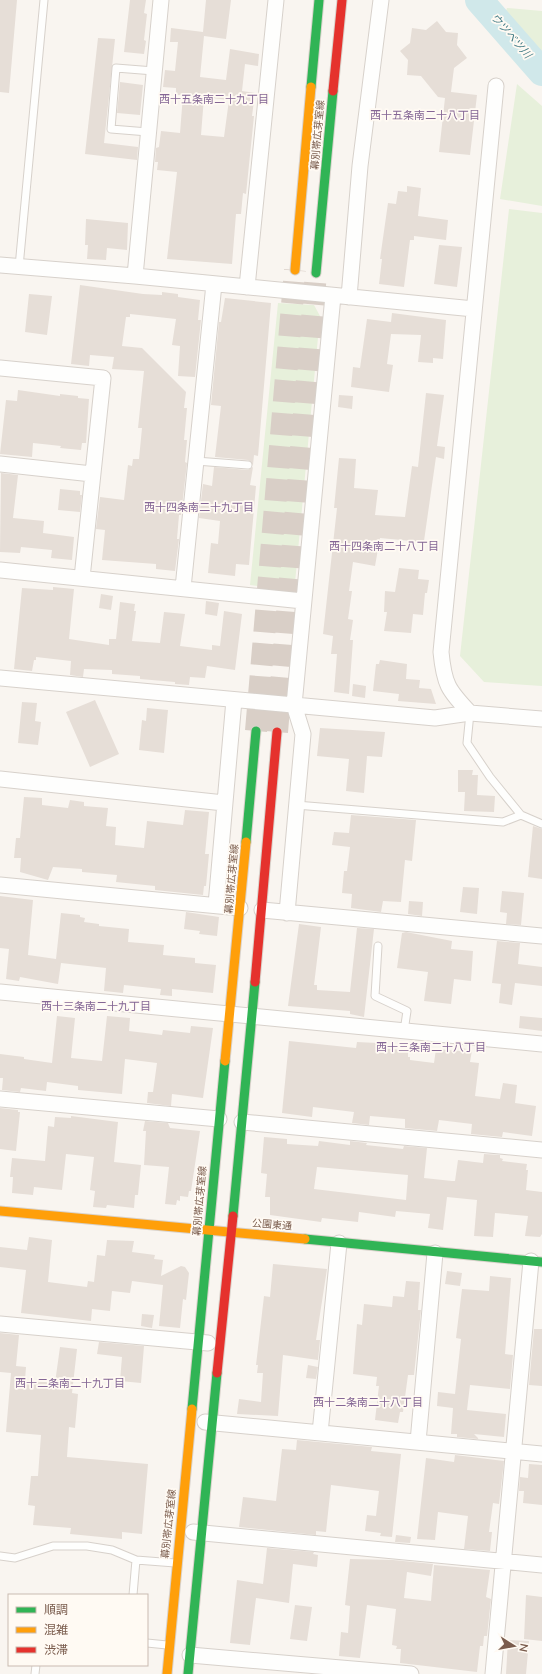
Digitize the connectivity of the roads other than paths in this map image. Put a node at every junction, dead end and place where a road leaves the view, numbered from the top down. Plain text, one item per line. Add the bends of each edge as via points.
1 (44, 0) edge
2 (161, 0) edge
3 (276, 0) edge
4 (319, 0) edge
5 (342, 0) edge
6 (381, 0) edge
7 (154, 71) junction
8 (496, 86) dead end
9 (148, 132) junction
10 (0, 265) edge
11 (18, 267) junction
12 (295, 270) tunnel mouth
13 (316, 272) tunnel mouth
14 (135, 276) junction
15 (214, 284) junction
16 (247, 287) junction
17 (333, 296) junction
18 (349, 297) junction
19 (474, 309) junction
20 (0, 368) edge
21 (196, 460) junction
22 (0, 464) edge
23 (248, 465) dead end
24 (92, 474) junction
25 (0, 570) edge
26 (82, 578) junction
27 (183, 588) junction
28 (303, 601) junction
29 (0, 678) edge
30 (234, 700) junction
31 (294, 705) junction
32 (470, 713) junction
33 (542, 719) edge
34 (256, 730) tunnel mouth
35 (276, 732) tunnel mouth
36 (0, 779) edge
37 (224, 803) junction
38 (296, 806) junction
39 (521, 815) junction
40 (542, 824) edge
41 (0, 885) edge
42 (216, 906) junction
43 (240, 908) junction
44 (262, 910) junction
45 (287, 913) junction
46 (542, 936) edge
47 (378, 946) dead end
48 (0, 992) edge
49 (230, 1014) junction
50 (252, 1017) junction
51 (404, 1031) junction
52 (542, 1044) edge
53 (0, 1099) edge
54 (219, 1119) junction
55 (242, 1122) junction
56 (542, 1150) edge
57 (0, 1211) edge
58 (209, 1230) junction
59 (231, 1232) junction
60 (340, 1243) junction
61 (435, 1253) junction
62 (536, 1262) edge
63 (0, 1324) edge
64 (198, 1342) junction
65 (219, 1344) junction
66 (190, 1420) junction
67 (212, 1422) junction
68 (320, 1433) junction
69 (418, 1442) junction
70 (514, 1451) junction
71 (542, 1454) edge
72 (180, 1531) junction
73 (201, 1533) junction
74 (0, 1556) edge
75 (136, 1560) junction
76 (504, 1562) junction
77 (187, 1564) junction
78 (542, 1565) edge
79 (133, 1594) edge
80 (148, 1643) edge
81 (182, 1647) junction
82 (167, 1674) edge
83 (188, 1674) edge
84 (411, 1674) edge
85 (493, 1674) edge

1 - 11 lane
2 - 7 street
3 - 16 street
4 - 12 main road, 幕別帯広芽室線
5 - 13 main road, 幕別帯広芽室線
6 - 18 street via 360,166
7 - 9 street
7 - 9 lane via 116,68 111,129
8 - 19 street
9 - 14 street
10 - 11 street
11 - 14 street
14 - 15 street
15 - 16 street
15 - 21 street
16 - 17 street
17 - 18 street
17 - 28 street
18 - 19 street
19 - 32 street via 441,652 443,674 448,687
20 - 24 street via 102,378
21 - 23 lane
21 - 27 street
22 - 24 street
24 - 26 street
25 - 26 street
26 - 27 street
27 - 28 street
28 - 31 street
29 - 30 street
30 - 31 street
30 - 37 street
31 - 32 street via 435,718
31 - 38 street via 303,734
32 - 33 street
32 - 39 lane via 467,743
34 - 43 main road, 幕別帯広芽室線
35 - 44 main road, 幕別帯広芽室線
36 - 37 street
37 - 42 street
38 - 39 lane via 503,822
38 - 45 street
39 - 40 lane
41 - 42 street
42 - 43 street
43 - 49 main road, 幕別帯広芽室線
44 - 45 street
44 - 50 main road, 幕別帯広芽室線
45 - 46 street
47 - 51 lane via 375,996 407,1011
48 - 49 street
49 - 50 street
49 - 54 main road, 幕別帯広芽室線
50 - 51 street
50 - 55 main road, 幕別帯広芽室線
51 - 52 street
53 - 54 street
54 - 58 main road, 幕別帯広芽室線
55 - 56 street
55 - 59 main road, 幕別帯広芽室線
57 - 58 main road, 公園東通
58 - 59 main road, 公園東通
58 - 64 main road, 幕別帯広芽室線
59 - 60 main road, 公園東通
59 - 65 main road, 幕別帯広芽室線
60 - 61 main road, 公園東通
60 - 68 street
61 - 62 main road, 公園東通
61 - 69 street
62 - 70 street
63 - 64 street
64 - 65 street
64 - 66 main road, 幕別帯広芽室線
65 - 67 main road, 幕別帯広芽室線
66 - 67 street
66 - 72 main road, 幕別帯広芽室線
67 - 68 street
67 - 73 main road, 幕別帯広芽室線
68 - 69 street
69 - 70 street
70 - 71 street
70 - 76 street
72 - 73 street
72 - 77 main road, 幕別帯広芽室線
73 - 76 street
73 - 77 main road, 幕別帯広芽室線
74 - 75 lane via 15,1558 53,1546 87,1546 112,1550
75 - 77 lane
75 - 79 lane
76 - 78 street
76 - 85 street
77 - 81 main road, 幕別帯広芽室線
77 - 81 main road, 幕別帯広芽室線
80 - 81 lane
81 - 82 main road, 幕別帯広芽室線
81 - 83 main road, 幕別帯広芽室線
81 - 84 street

